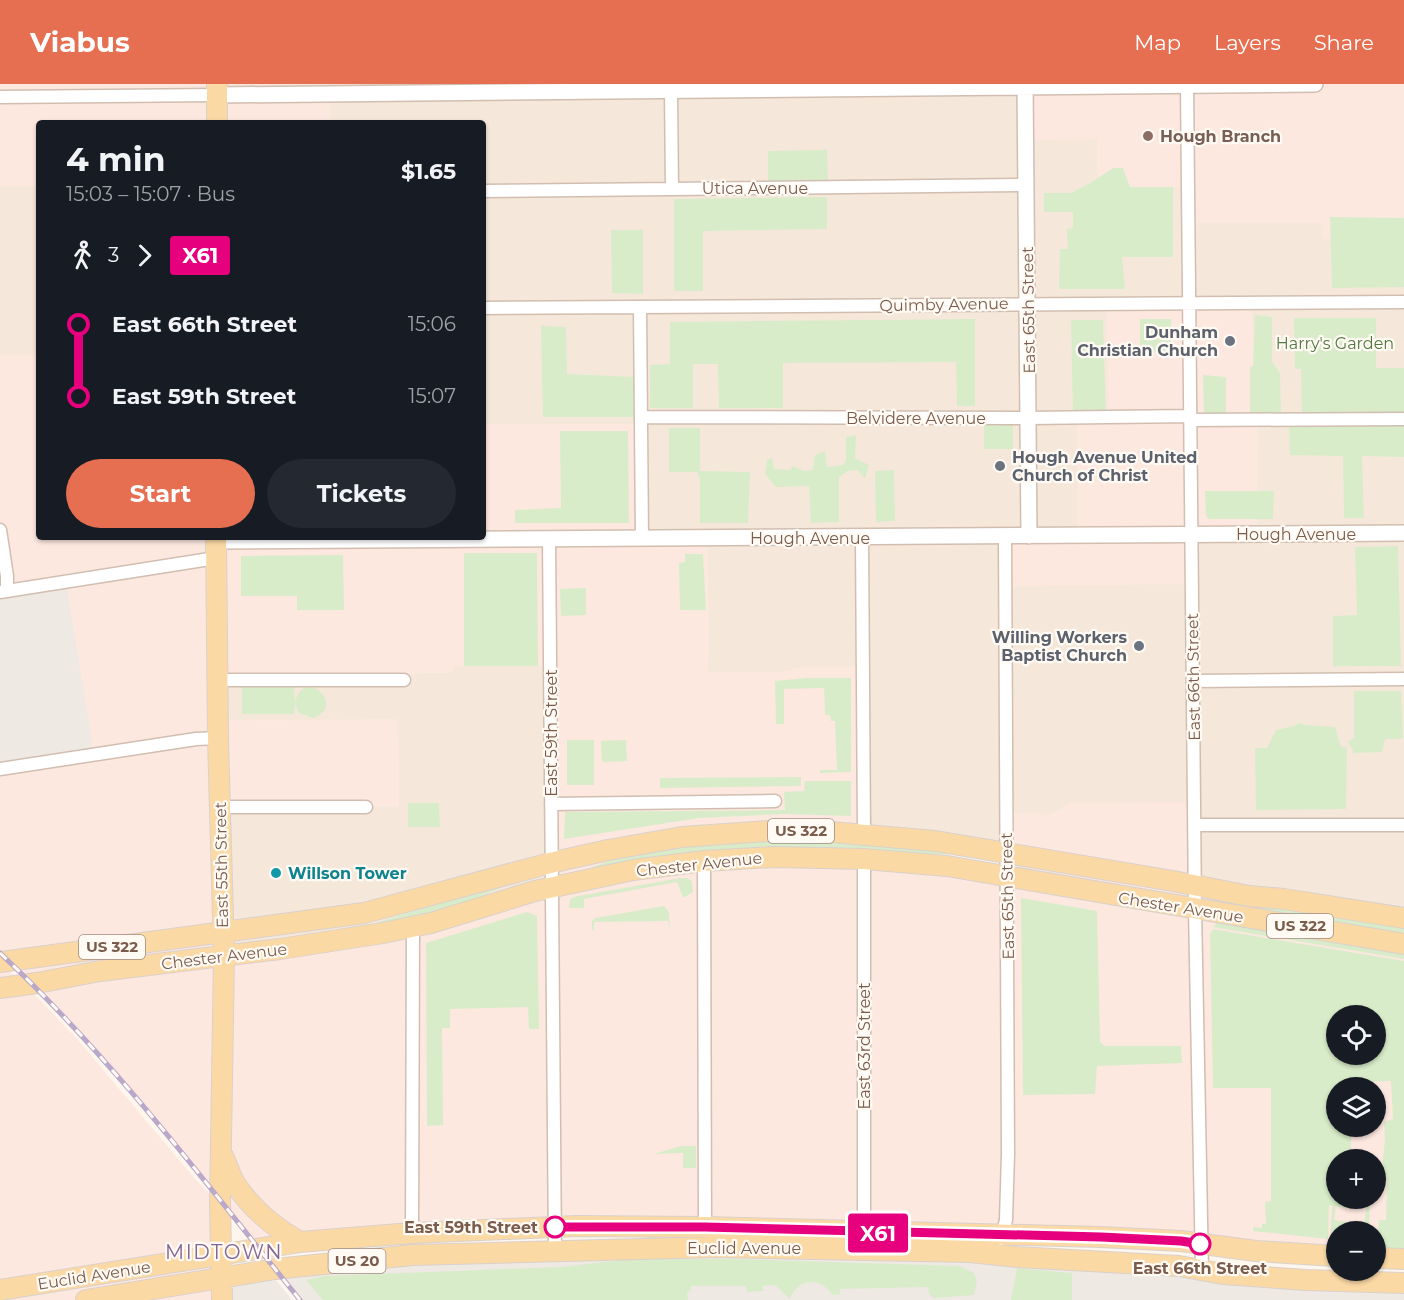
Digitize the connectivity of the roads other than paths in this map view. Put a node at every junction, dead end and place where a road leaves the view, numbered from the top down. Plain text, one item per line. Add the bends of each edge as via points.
1 (1315, 84) edge
2 (1187, 85) edge
3 (1024, 86) edge
4 (217, 90) edge
5 (671, 92) junction
6 (0, 97) edge
7 (216, 120) edge
8 (1026, 185) junction
9 (672, 189) junction
10 (486, 190) edge
11 (1404, 302) edge
12 (1028, 303) junction
13 (1190, 303) junction
14 (640, 307) junction
15 (486, 308) edge
16 (641, 417) junction
17 (1029, 418) junction
18 (1190, 418) junction
19 (1404, 419) edge
20 (0, 530) edge
21 (1404, 533) edge
22 (1192, 534) junction
23 (1005, 536) junction
24 (1029, 536) junction
25 (862, 537) junction
26 (549, 538) junction
27 (486, 539) edge
28 (642, 539) junction
29 (454, 540) edge
30 (216, 545) edge
31 (3, 592) edge
32 (1404, 679) edge
33 (217, 680) junction
34 (404, 680) dead end
35 (1193, 681) junction
36 (218, 738) junction
37 (0, 769) edge
38 (775, 801) dead end
39 (551, 804) junction
40 (220, 807) junction
41 (366, 807) dead end
42 (1195, 825) junction
43 (1404, 825) edge
44 (864, 834) junction
45 (1007, 852) junction
46 (864, 859) junction
47 (704, 861) junction
48 (550, 863) junction
49 (1008, 878) junction
50 (1195, 886) junction
51 (550, 888) junction
52 (1195, 909) junction
53 (1404, 918) edge
54 (413, 927) junction
55 (223, 932) junction
56 (1404, 944) edge
57 (224, 955) junction
58 (0, 962) edge
59 (0, 988) edge
60 (220, 1150) junction
61 (555, 1227) junction
62 (705, 1227) junction
63 (412, 1233) junction
64 (864, 1233) junction
65 (300, 1242) junction
66 (1200, 1244) junction
67 (1000, 1245) junction
68 (555, 1251) junction
69 (221, 1255) junction
70 (1326, 1255) edge
71 (1386, 1258) edge
72 (1404, 1259) edge
73 (1202, 1270) junction
74 (221, 1278) junction
75 (1404, 1282) edge
76 (0, 1290) edge
77 (86, 1300) edge
78 (222, 1300) edge

1 - 2 street
2 - 3 street
2 - 13 street, East 66th Street
3 - 5 street
3 - 8 street, East 65th Street
4 - 5 street
4 - 6 street
4 - 7 main road
5 - 9 street
8 - 9 street, Utica Avenue
8 - 12 street, East 65th Street
9 - 10 street, Utica Avenue
11 - 13 street, Quimby Avenue
12 - 13 street, Quimby Avenue
12 - 14 street, Quimby Avenue
12 - 17 street, East 65th Street
13 - 18 street, East 66th Street
14 - 15 street, Quimby Avenue
14 - 16 street
16 - 17 street, Belvidere Avenue
16 - 28 street
17 - 18 street, Belvidere Avenue
17 - 24 street, East 65th Street
18 - 19 street, Belvidere Avenue
18 - 22 street, East 66th Street
20 - 31 street via 7,576
21 - 22 street, Hough Avenue
22 - 24 street, Hough Avenue
22 - 35 street, East 66th Street
23 - 24 street, Hough Avenue
23 - 25 street, Hough Avenue
23 - 45 street, East 65th Street
25 - 28 street, Hough Avenue
25 - 44 street
26 - 27 street, Hough Avenue
26 - 28 street, Hough Avenue
26 - 39 street, East 59th Street
29 - 30 street, Hough Avenue
30 - 31 street
30 - 33 main road, East 55th Street
32 - 35 street
33 - 34 street
33 - 36 main road, East 55th Street
35 - 42 street, East 66th Street
36 - 37 street
36 - 40 main road, East 55th Street
38 - 39 street
39 - 48 street, East 59th Street
40 - 41 street
40 - 55 main road, East 55th Street
42 - 43 street
42 - 50 street, East 66th Street
44 - 45 main road, Chester Avenue / US 322
44 - 48 main road, Chester Avenue / US 322 via 708,834 634,844
45 - 49 street, East 65th Street
45 - 50 main road, Chester Avenue / US 322
46 - 47 main road, Chester Avenue / US 322 via 774,857
46 - 49 main road, Chester Avenue / US 322 via 947,866
46 - 64 street, East 63rd Street
47 - 51 main road, Chester Avenue / US 322 via 633,870
47 - 62 street
48 - 51 street, East 59th Street
48 - 55 main road, Chester Avenue / US 322 via 364,913
49 - 52 main road, Chester Avenue / US 322
49 - 67 street, East 65th Street via 1008,1154 1006,1220
50 - 52 street, East 66th Street
50 - 53 main road, Chester Avenue / US 322
51 - 54 main road, Chester Avenue / US 322
51 - 61 street, East 59th Street
52 - 56 main road, Chester Avenue / US 322
52 - 66 street, East 66th Street
54 - 57 main road, Chester Avenue / US 322 via 326,943
54 - 63 street
55 - 57 main road, East 55th Street
55 - 58 main road, Chester Avenue / US 322
57 - 59 main road, Chester Avenue / US 322
57 - 60 main road, East 55th Street
60 - 65 main road via 235,1182 259,1212
60 - 69 main road, East 55th Street
61 - 62 main road, Euclid Avenue / US 20
61 - 63 main road, Euclid Avenue / US 20
61 - 68 street, East 59th Street
62 - 64 main road, Euclid Avenue / US 20
63 - 65 main road, Euclid Avenue / US 20
64 - 67 main road, Euclid Avenue / US 20
65 - 69 main road, Euclid Avenue / US 20
66 - 67 main road, Euclid Avenue / US 20 via 1101,1237
66 - 70 main road, Euclid Avenue / US 20
66 - 73 street, East 66th Street
67 - 68 main road, Euclid Avenue / US 20
67 - 73 main road, Euclid Avenue / US 20
68 - 74 main road, Euclid Avenue / US 20 via 412,1255
69 - 74 main road, East 55th Street
69 - 76 main road, Euclid Avenue / US 20
71 - 72 main road
73 - 75 main road, Euclid Avenue / US 20 via 1305,1280
74 - 77 main road, Euclid Avenue / US 20
74 - 78 main road, East 55th Street

